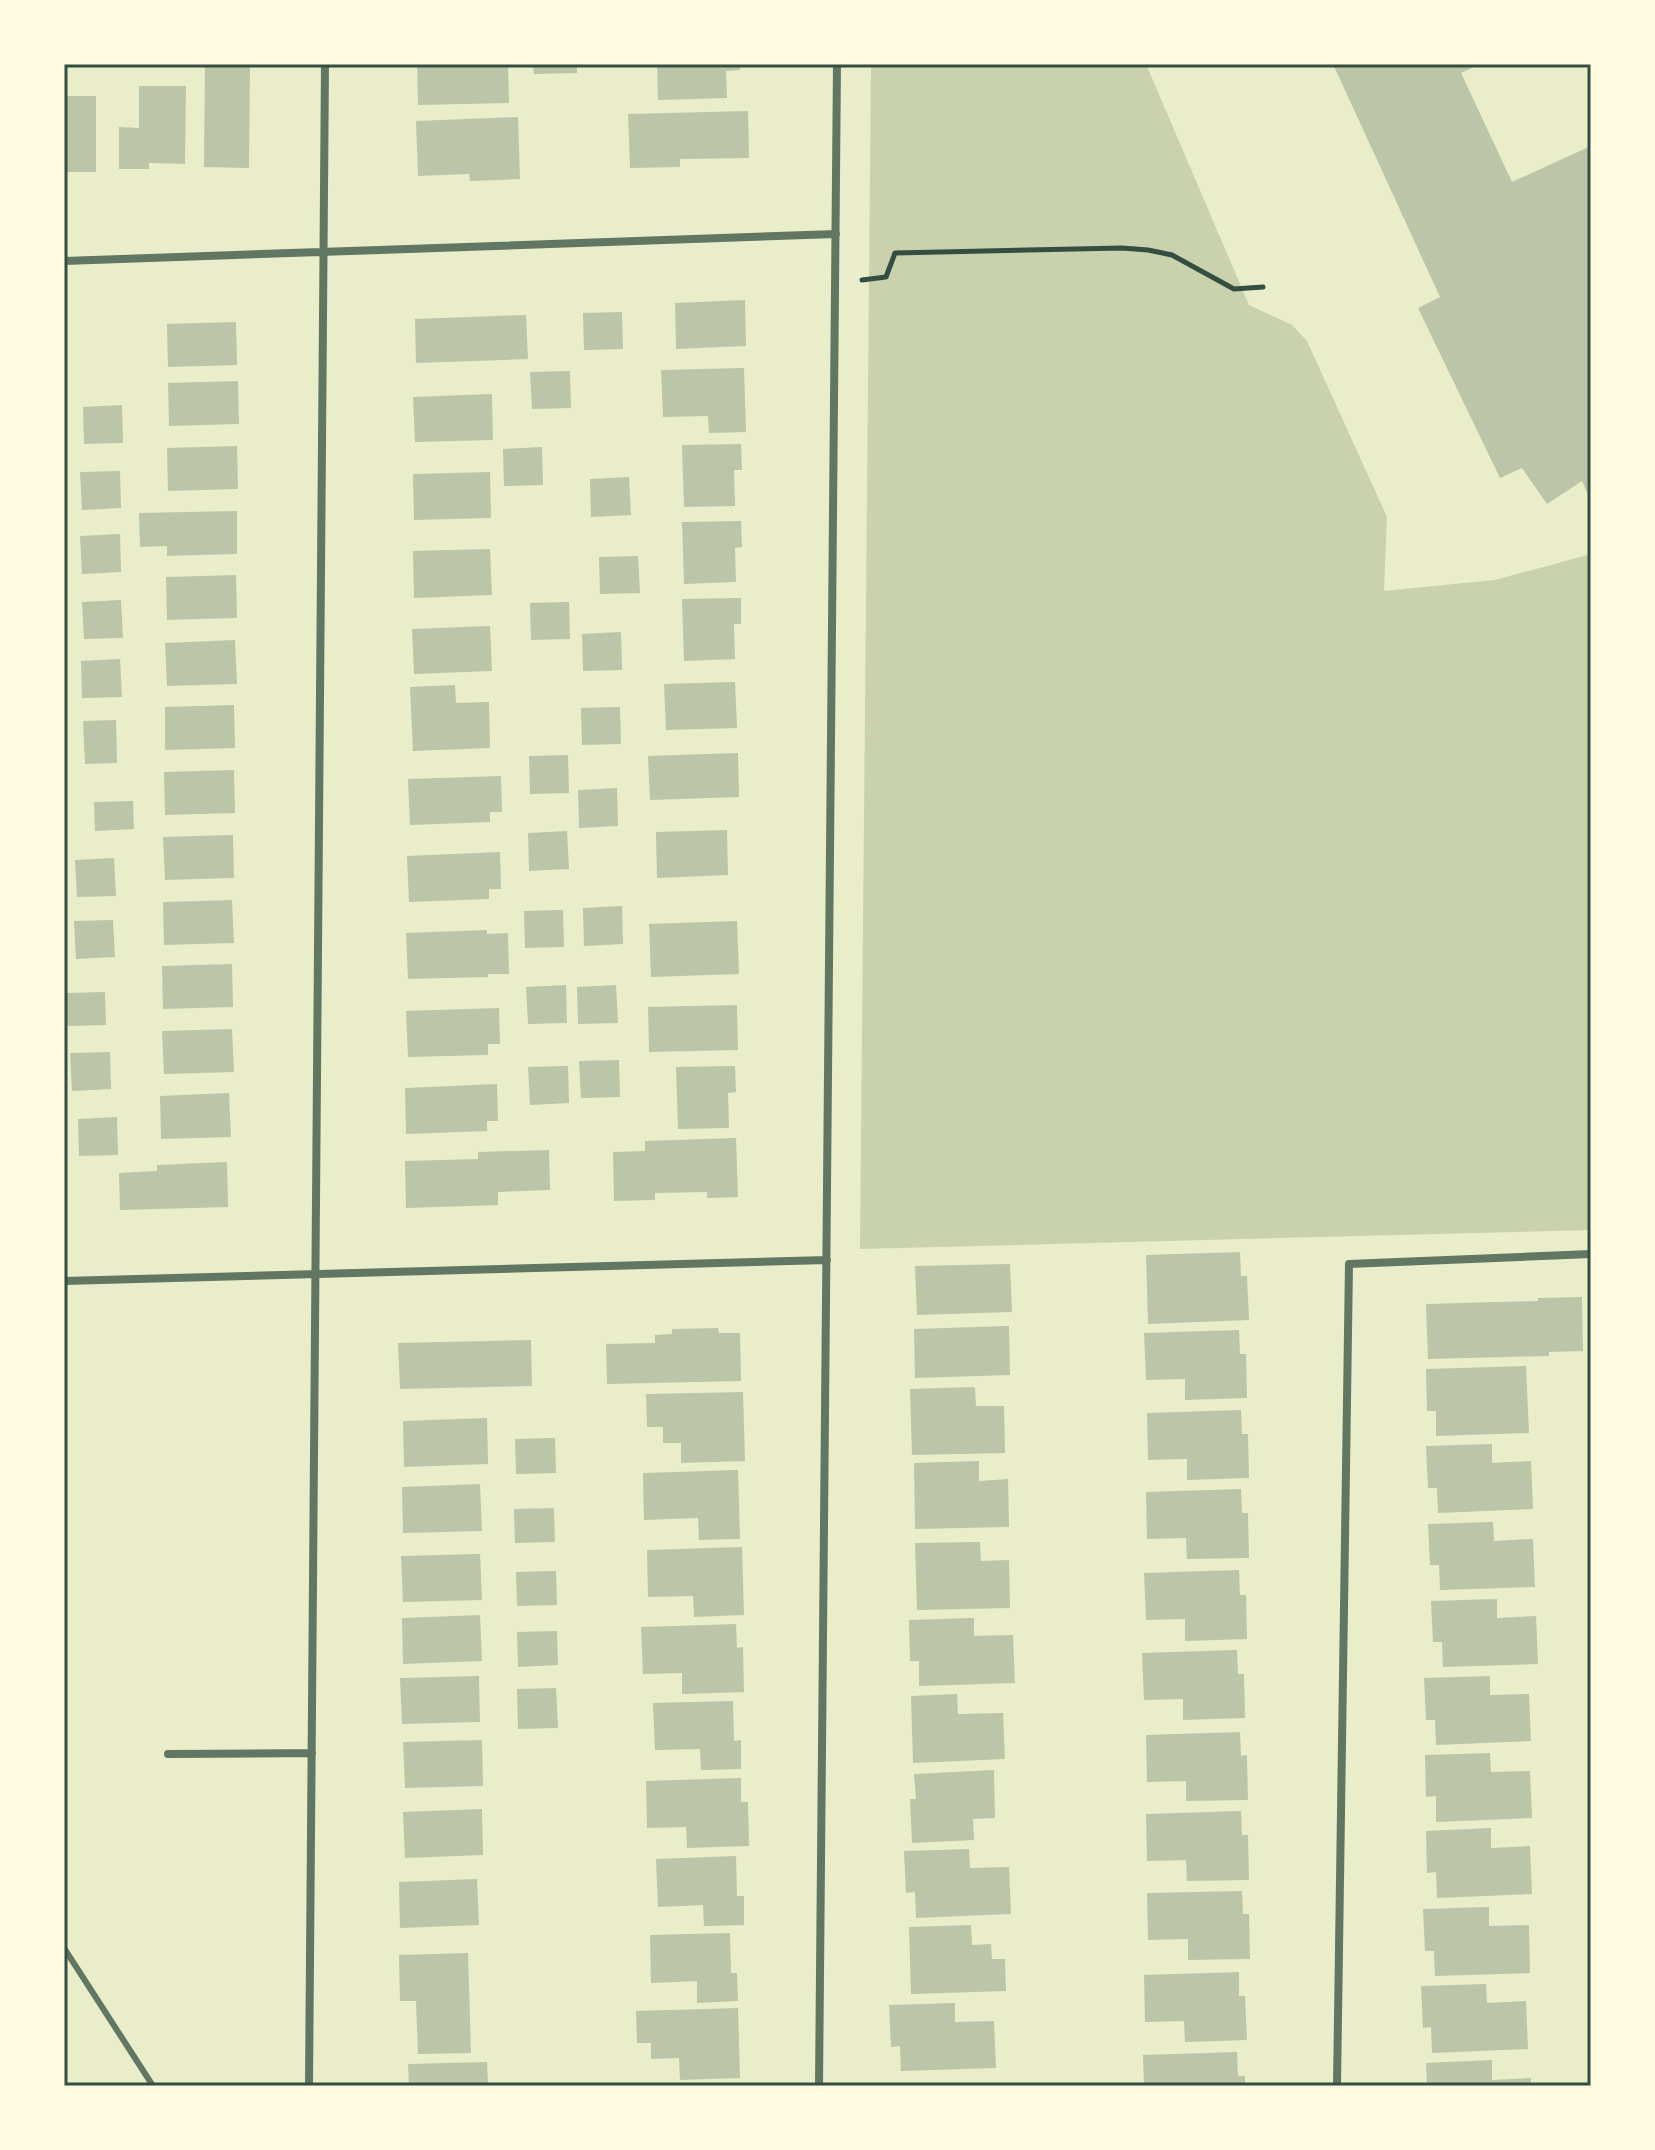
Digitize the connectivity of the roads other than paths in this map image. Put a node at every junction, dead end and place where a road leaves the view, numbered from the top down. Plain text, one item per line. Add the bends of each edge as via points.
1 (325, 64) edge
2 (837, 64) edge
3 (836, 234) junction
4 (323, 252) junction
5 (64, 261) edge
6 (1591, 1254) edge
7 (827, 1260) junction
8 (315, 1273) junction
9 (64, 1281) edge
10 (312, 1753) junction
11 (168, 1754) dead end
12 (64, 1948) edge
13 (153, 2086) edge
14 (309, 2086) edge
15 (819, 2086) edge
16 (1337, 2086) edge

1 - 4 street
2 - 3 street
3 - 4 street
3 - 7 street
4 - 5 street
4 - 8 street
6 - 16 street via 1349,1264
7 - 8 street
7 - 15 street
8 - 9 street
8 - 10 street
10 - 11 street
10 - 14 street
12 - 13 lane

